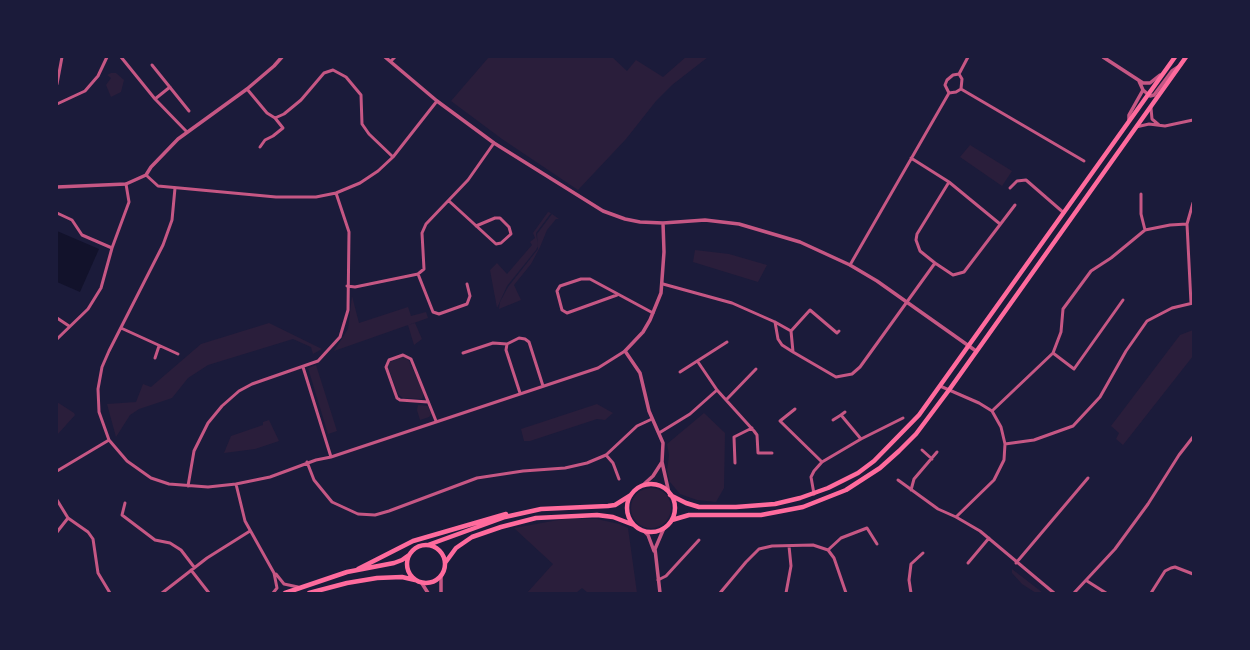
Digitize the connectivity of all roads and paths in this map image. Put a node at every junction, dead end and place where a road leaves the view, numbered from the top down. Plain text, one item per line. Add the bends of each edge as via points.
1 (62, 57) edge
2 (107, 57) edge
3 (121, 57) edge
4 (282, 57) edge
5 (385, 57) edge
6 (395, 57) edge
7 (968, 57) edge
8 (1103, 57) edge
9 (1175, 57) edge
10 (1186, 57) edge
11 (391, 61) junction
12 (152, 65) dead end
13 (1169, 65) junction
14 (1178, 68) junction
15 (959, 74) junction
16 (1139, 81) junction
17 (57, 84) edge
18 (170, 87) junction
19 (961, 89) junction
20 (247, 90) junction
21 (1144, 90) junction
22 (949, 94) junction
23 (1148, 95) junction
24 (155, 99) junction
25 (437, 101) junction
26 (57, 104) edge
27 (1151, 106) junction
28 (189, 111) dead end
29 (275, 118) junction
30 (1129, 120) junction
31 (1193, 120) edge
32 (1161, 126) junction
33 (1136, 127) junction
34 (187, 132) junction
35 (494, 143) junction
36 (260, 147) dead end
37 (393, 157) junction
38 (911, 158) junction
39 (1084, 161) dead end
40 (146, 175) junction
41 (949, 182) junction
42 (126, 184) junction
43 (57, 187) edge
44 (175, 188) junction
45 (1010, 188) dead end
46 (336, 193) junction
47 (1141, 194) dead end
48 (449, 201) junction
49 (1193, 203) edge
50 (1016, 205) dead end
51 (57, 213) edge
52 (1064, 213) junction
53 (663, 223) junction
54 (1000, 224) junction
55 (1187, 224) junction
56 (476, 226) junction
57 (1145, 230) junction
58 (112, 248) junction
59 (935, 263) junction
60 (850, 265) junction
61 (418, 274) junction
62 (467, 284) dead end
63 (662, 284) junction
64 (347, 286) junction
65 (617, 295) junction
66 (1123, 300) dead end
67 (908, 302) junction
68 (1192, 303) edge
69 (654, 313) junction
70 (57, 318) edge
71 (775, 322) junction
72 (69, 326) junction
73 (121, 328) junction
74 (791, 331) junction
75 (839, 331) dead end
76 (57, 339) edge
77 (727, 342) dead end
78 (507, 344) junction
79 (969, 345) junction
80 (159, 346) junction
81 (625, 351) junction
82 (976, 351) junction
83 (793, 352) junction
84 (463, 353) dead end
85 (1053, 353) junction
86 (178, 354) dead end
87 (155, 358) dead end
88 (698, 362) junction
89 (303, 367) junction
90 (756, 369) dead end
91 (680, 372) dead end
92 (543, 386) junction
93 (940, 386) junction
94 (717, 390) junction
95 (949, 390) junction
96 (520, 393) junction
97 (726, 400) junction
98 (428, 402) junction
99 (794, 409) dead end
100 (992, 411) junction
101 (845, 412) dead end
102 (840, 415) junction
103 (903, 418) dead end
104 (652, 419) junction
105 (833, 420) dead end
106 (436, 421) junction
107 (752, 428) junction
108 (659, 433) junction
109 (1193, 437) edge
110 (861, 439) junction
111 (109, 440) junction
112 (1005, 444) junction
113 (922, 450) dead end
114 (937, 452) dead end
115 (772, 453) dead end
116 (606, 455) junction
117 (331, 457) junction
118 (932, 458) junction
119 (307, 462) junction
120 (662, 462) junction
121 (822, 462) junction
122 (735, 463) dead end
123 (57, 471) edge
124 (1088, 478) dead end
125 (619, 479) dead end
126 (898, 480) dead end
127 (236, 484) junction
128 (644, 485) junction
129 (188, 486) junction
130 (911, 490) junction
131 (670, 494) junction
132 (814, 494) junction
133 (631, 495) junction
134 (57, 500) edge
135 (125, 503) dead end
136 (541, 509) junction
137 (956, 516) junction
138 (68, 518) junction
139 (672, 520) junction
140 (634, 524) junction
141 (664, 528) junction
142 (250, 531) junction
143 (644, 531) junction
144 (57, 532) edge
145 (989, 538) junction
146 (699, 540) dead end
147 (877, 544) dead end
148 (428, 545) junction
149 (790, 546) junction
150 (828, 550) junction
151 (923, 553) dead end
152 (409, 554) junction
153 (655, 554) junction
154 (968, 562) dead end
155 (1016, 562) junction
156 (445, 563) junction
157 (192, 569) junction
158 (358, 569) junction
159 (274, 573) junction
160 (1193, 574) edge
161 (441, 575) junction
162 (658, 580) junction
163 (419, 581) junction
164 (1087, 581) junction
165 (298, 587) junction
166 (315, 592) edge
167 (110, 593) edge
168 (162, 593) edge
169 (209, 593) edge
170 (273, 593) edge
171 (285, 593) edge
172 (309, 593) edge
173 (428, 593) edge
174 (441, 593) edge
175 (660, 593) edge
176 (720, 593) edge
177 (786, 593) edge
178 (846, 593) edge
179 (912, 593) edge
180 (1054, 593) edge
181 (1074, 593) edge
182 (1106, 593) edge
183 (1151, 593) edge

1 - 17 street
2 - 26 street via 98,76 86,91
3 - 24 street
4 - 20 street
5 - 11 street
6 - 11 street
7 - 15 street
8 - 16 street
9 - 13 main road
10 - 14 main road
11 - 25 street
12 - 18 street
13 - 16 street via 1153,82 1146,84
13 - 23 main road
14 - 23 street via 1172,71 1155,94
14 - 27 main road
15 - 19 street via 962,79
15 - 22 street via 947,80 945,85
16 - 21 street
18 - 24 street
18 - 28 street
19 - 22 street
19 - 39 street
20 - 29 street via 267,113
20 - 34 street
21 - 23 street
21 - 30 street via 1129,115
22 - 38 street
23 - 30 main road
24 - 34 street
25 - 35 street
25 - 37 street
27 - 32 street via 1152,119
27 - 33 main road
29 - 36 street via 283,128 265,140
29 - 37 street via 301,100 324,73 333,70 346,77 361,95 362,124
30 - 52 main road
31 - 32 street
32 - 33 street via 1150,124
33 - 82 main road
34 - 40 street
35 - 48 street via 468,180
35 - 53 street via 603,211 625,219
37 - 46 street via 360,183
38 - 41 street
38 - 60 street
40 - 42 street
40 - 44 street via 158,186
41 - 54 street
41 - 59 street via 917,234 916,240 920,251
42 - 43 street
42 - 58 street via 129,202
44 - 46 street via 276,197 316,197
44 - 73 street via 172,220 163,245
45 - 52 street via 1017,180 1026,180
46 - 64 street via 349,232
47 - 57 street via 1141,214
48 - 56 street
48 - 61 street via 426,224 422,233 424,269
49 - 55 street
50 - 54 street
51 - 58 street via 72,220 82,235
52 - 79 main road
53 - 60 street via 705,220 753,227 800,242
53 - 63 street
54 - 59 street via 964,272 953,275
55 - 57 street
55 - 68 street
56 - 56 street via 496,244 511,234 509,227 500,218
57 - 85 street via 1111,258 1090,271 1063,309 1060,332
58 - 72 street via 102,288 88,309
59 - 67 street
60 - 67 street
61 - 62 street via 433,312 439,314 467,304 470,296
61 - 64 street via 355,287
63 - 69 street
63 - 71 street via 732,303
64 - 89 street via 348,310 340,337 318,361
65 - 65 street via 586,278 560,286 557,291 562,310 567,313
65 - 69 street
66 - 85 street via 1074,369
67 - 79 street
67 - 83 street via 860,367 852,374 836,377
68 - 112 street via 1172,308 1147,321 1100,396 1073,426 1034,440
69 - 81 street via 643,332
70 - 72 street
71 - 74 street
71 - 83 street via 778,339
72 - 76 street
73 - 80 street
73 - 111 street via 102,367 98,389 99,412
74 - 75 street via 810,310 837,333
74 - 83 street
77 - 88 street
78 - 84 street via 493,342
78 - 92 street via 519,338 529,342
78 - 96 street via 506,350
79 - 82 street
79 - 93 main road
80 - 86 street
80 - 87 street
81 - 92 street via 598,368
81 - 104 street via 640,373
82 - 95 main road
85 - 100 street
88 - 91 street
88 - 94 street
89 - 117 street
89 - 129 street via 252,384 239,391 222,406 208,423 194,451
90 - 97 street
92 - 96 street
93 - 95 street
93 - 132 main road via 911,425 874,461 843,481
94 - 97 street
94 - 108 street via 690,414
95 - 100 street
95 - 139 main road via 916,434 899,451 880,468 846,490 818,502 776,513 689,515
96 - 106 street
97 - 107 street
98 - 98 street via 411,359 403,355 389,360 386,367 397,398
98 - 106 street
99 - 121 street via 780,422
100 - 112 street via 1001,427
101 - 102 street
102 - 105 street
102 - 110 street
103 - 110 street
104 - 108 street
104 - 116 street via 637,426
106 - 117 street
107 - 115 street via 756,435 758,453
107 - 122 street via 734,437
108 - 120 street via 663,443
109 - 164 street via 1143,511
110 - 121 street
111 - 123 street
111 - 129 street via 122,456 142,473 169,484
112 - 137 street via 1004,460 994,480
113 - 118 street
114 - 118 street
116 - 119 street via 576,466 477,478 389,511 368,515 350,512 332,502 314,480
116 - 125 street via 613,463
117 - 119 street
118 - 130 street via 914,479
119 - 127 street via 270,477
120 - 128 street
120 - 131 street
121 - 132 street via 811,477
124 - 155 street
126 - 130 street
127 - 129 street
127 - 142 street
128 - 131 main road via 659,486
128 - 133 main road
130 - 137 street via 938,509
131 - 132 main road via 692,505 736,507 775,504
131 - 139 main road via 675,506
133 - 136 main road via 619,503 608,506
133 - 140 main road via 628,510
134 - 138 street
135 - 157 street via 122,515 155,540 170,543 181,550
136 - 148 main road via 490,522
136 - 158 main road via 494,516 413,541
137 - 145 street
138 - 144 street
138 - 167 street via 88,532 92,539 98,573
139 - 141 main road
140 - 143 main road
140 - 156 main road via 613,516 597,515 526,520 472,537 456,548
141 - 143 main road via 654,532
141 - 153 street via 657,540
142 - 157 street
142 - 159 street
143 - 153 street
145 - 154 street
145 - 155 street
146 - 162 street via 666,576
147 - 150 street via 867,528 841,538
148 - 152 main road via 419,546
148 - 156 main road via 438,549
149 - 150 street via 813,545
149 - 176 street via 759,549
149 - 177 street via 792,566
150 - 178 street via 834,558
151 - 179 street via 911,564 909,580
152 - 158 main road via 394,563
152 - 163 main road via 407,566 412,577
153 - 162 street
155 - 180 street
156 - 161 main road
157 - 168 street
157 - 169 street
158 - 165 main road
159 - 165 street via 284,584
159 - 170 street via 278,588
160 - 183 street via 1175,567 1171,568 1165,571
161 - 163 main road via 432,582
161 - 174 street
162 - 175 street
163 - 166 main road via 377,578 347,582
163 - 173 street
164 - 181 street
164 - 182 street
165 - 171 main road
166 - 172 main road

